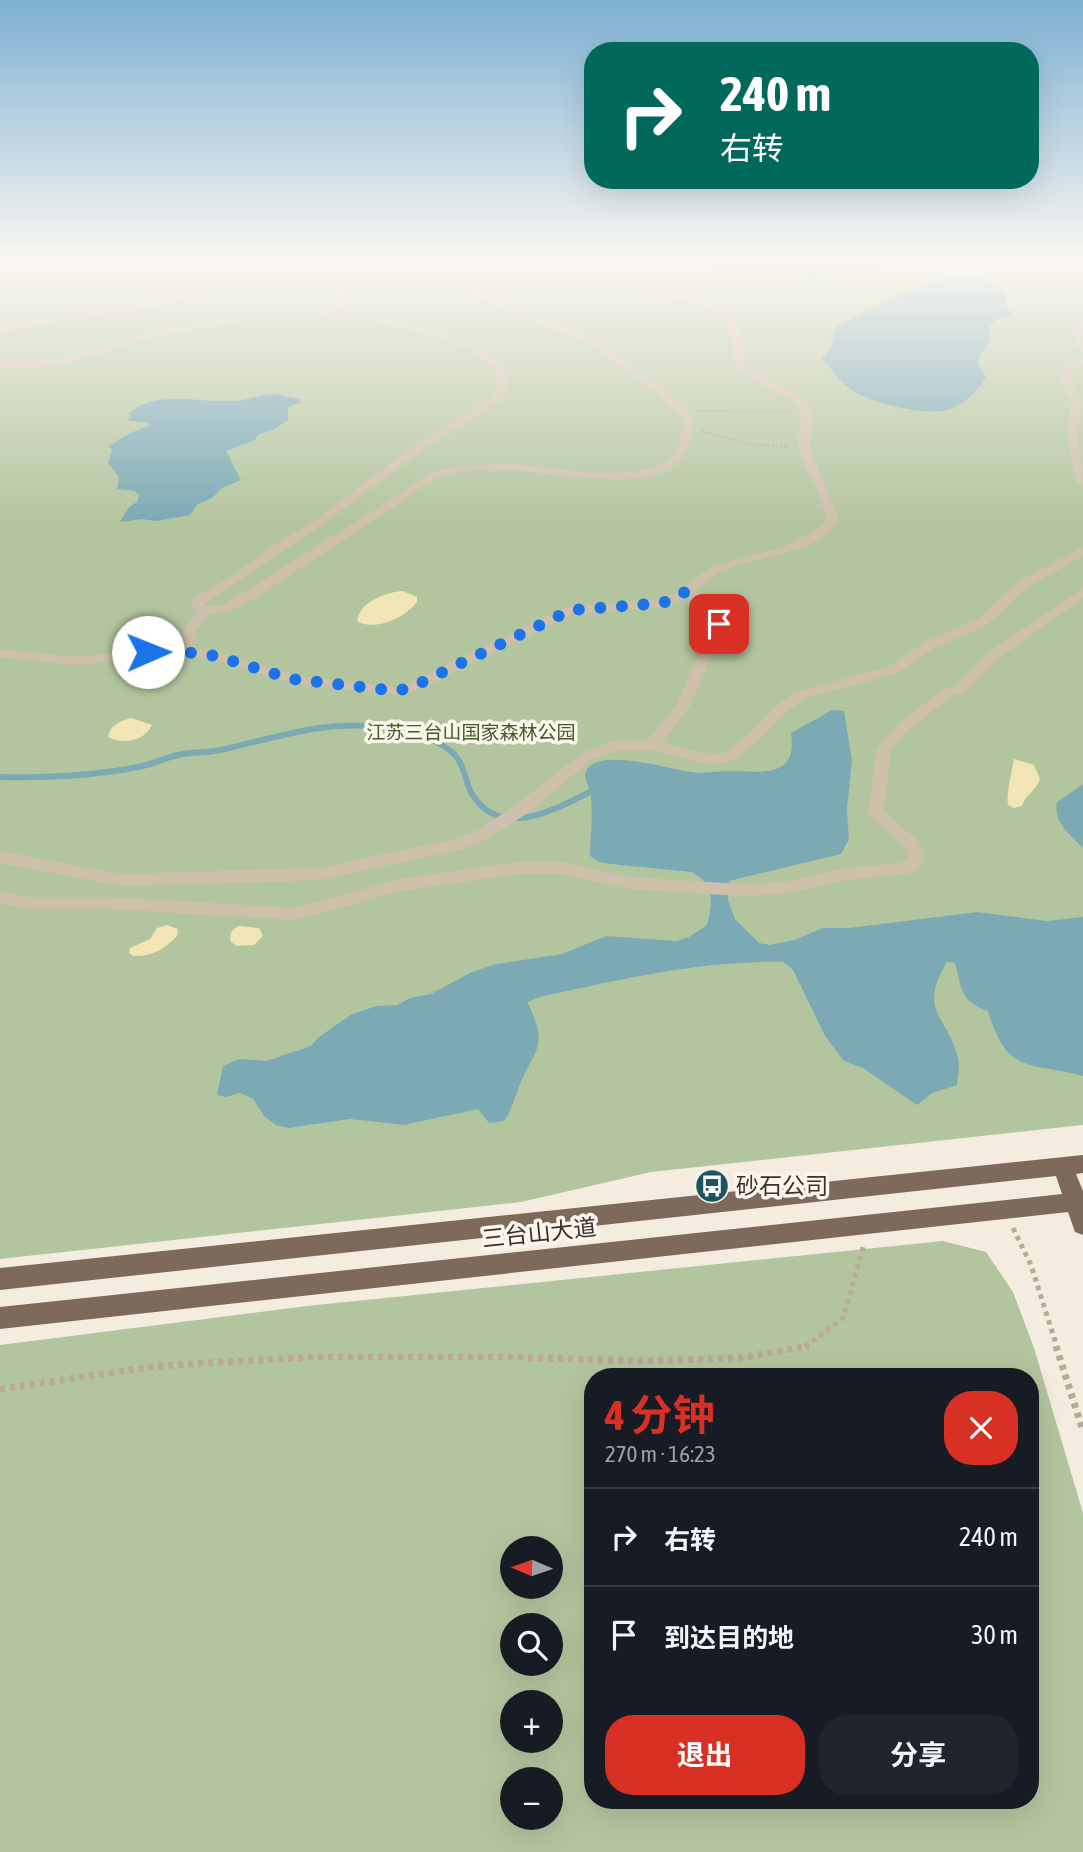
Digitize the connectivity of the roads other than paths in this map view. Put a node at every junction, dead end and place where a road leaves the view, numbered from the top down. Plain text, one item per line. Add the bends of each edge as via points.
1 (98, 349) edge
2 (472, 349) edge
3 (603, 349) edge
4 (737, 349) edge
5 (1083, 360) edge
6 (0, 364) edge
7 (1083, 483) edge
8 (1083, 551) edge
9 (687, 591) junction
10 (1083, 592) edge
11 (204, 611) junction
12 (187, 652) junction
13 (0, 653) edge
14 (652, 745) junction
15 (0, 857) edge
16 (0, 897) edge
17 (1073, 1165) edge
18 (1079, 1202) edge
19 (1083, 1225) edge
20 (0, 1279) edge
21 (0, 1318) edge

1 - 6 lane via 60,362
2 - 11 lane via 497,366 503,385 497,400 421,446 235,580 206,594 197,601
3 - 11 lane via 657,388 688,419 676,459 663,468 644,473 585,474 506,467 437,474 250,595 217,611
4 - 9 lane via 744,370 799,400 808,423 804,448 832,523 785,551 717,569
5 - 7 lane via 1065,372 1076,399 1073,442
8 - 14 lane via 1023,584 982,622 931,644 893,670 800,695 732,755 697,757
9 - 12 lane via 663,603 571,610 396,691 292,679 248,664
9 - 14 lane via 717,615 719,624 683,706
10 - 16 lane via 995,654 958,691 950,691 903,727 884,748 876,813 912,845 917,856 914,864 904,869 846,874 783,888 734,890 631,883 556,867 481,872 414,883 295,914 112,902 29,903
11 - 12 lane via 189,632
12 - 13 lane via 77,661
14 - 15 lane via 613,746 586,757 507,819 459,844 319,874 121,880
17 - 18 main road
17 - 20 main road, 三台山大道
18 - 19 main road
18 - 21 main road, 三台山大道

